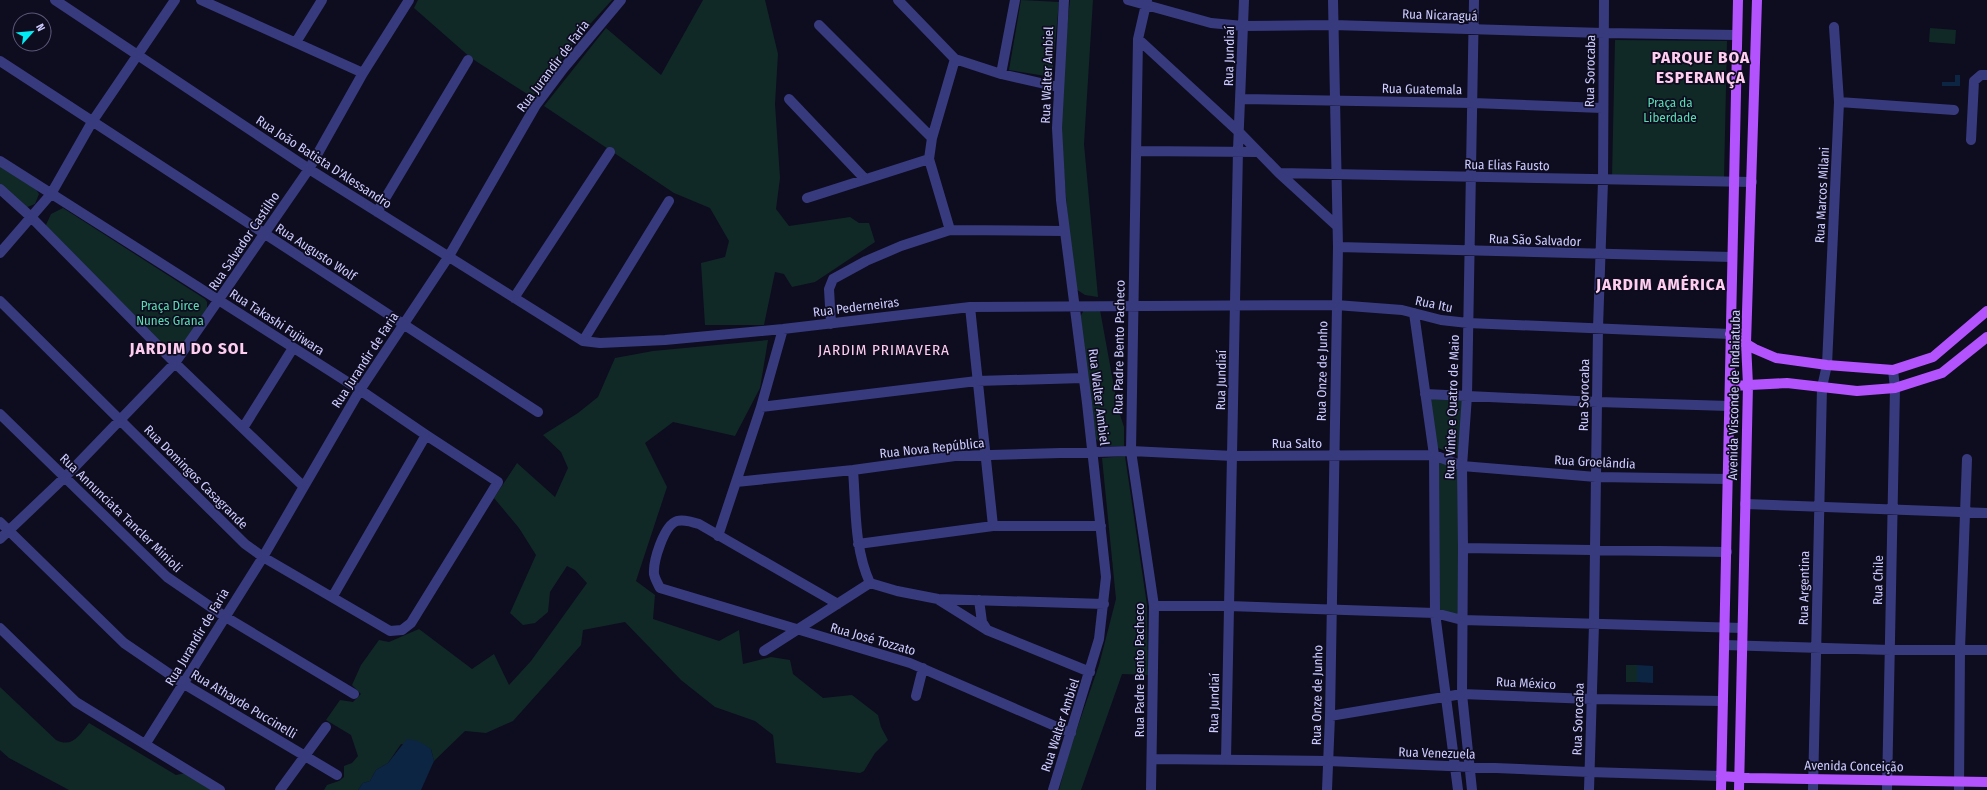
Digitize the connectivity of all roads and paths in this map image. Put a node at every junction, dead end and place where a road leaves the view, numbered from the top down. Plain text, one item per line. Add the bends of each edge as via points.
1 (54, 0) edge
2 (175, 0) edge
3 (201, 0) edge
4 (322, 0) edge
5 (409, 0) edge
6 (621, 0) edge
7 (898, 0) edge
8 (1015, 0) edge
9 (1064, 0) edge
10 (1128, 0) edge
11 (1244, 0) edge
12 (1333, 0) edge
13 (1474, 0) edge
14 (1604, 0) edge
15 (1146, 2) edge
16 (1738, 4) edge
17 (1757, 4) edge
18 (819, 25) dead end
19 (1333, 25) junction
20 (1243, 26) junction
21 (1834, 27) dead end
22 (1474, 28) junction
23 (1604, 33) junction
24 (1737, 35) junction
25 (1138, 39) junction
26 (296, 42) junction
27 (137, 55) junction
28 (955, 59) junction
29 (468, 60) dead end
30 (0, 61) edge
31 (363, 74) junction
32 (1001, 74) junction
33 (1987, 75) edge
34 (1058, 87) junction
35 (789, 99) dead end
36 (1241, 99) junction
37 (1334, 100) junction
38 (1839, 102) junction
39 (1473, 103) junction
40 (1602, 108) junction
41 (1954, 110) dead end
42 (92, 122) junction
43 (1239, 132) junction
44 (932, 138) junction
45 (1971, 140) dead end
46 (1238, 150) junction
47 (1137, 151) junction
48 (610, 152) dead end
49 (1257, 152) junction
50 (929, 159) junction
51 (0, 161) edge
52 (309, 169) junction
53 (1279, 174) junction
54 (1336, 174) junction
55 (1471, 177) junction
56 (865, 180) junction
57 (1603, 180) junction
58 (1734, 182) junction
59 (1752, 182) junction
60 (0, 189) edge
61 (51, 194) junction
62 (807, 198) dead end
63 (669, 201) dead end
64 (377, 212) junction
65 (31, 217) junction
66 (1337, 226) junction
67 (950, 230) junction
68 (1064, 231) junction
69 (264, 234) junction
70 (1338, 247) junction
71 (1470, 251) junction
72 (0, 253) edge
73 (1600, 254) junction
74 (448, 256) junction
75 (1732, 257) junction
76 (514, 298) junction
77 (219, 300) junction
78 (0, 302) edge
79 (1132, 305) junction
80 (1234, 305) junction
81 (1336, 305) junction
82 (970, 307) junction
83 (1074, 307) junction
84 (1987, 311) edge
85 (1414, 313) junction
86 (1468, 323) junction
87 (403, 324) junction
88 (831, 324) junction
89 (1598, 328) junction
90 (783, 330) junction
91 (1730, 334) junction
92 (1987, 337) edge
93 (583, 341) junction
94 (1746, 343) junction
95 (293, 348) junction
96 (174, 363) junction
97 (1827, 365) junction
98 (1894, 370) junction
99 (1083, 378) junction
100 (977, 381) junction
101 (1748, 385) junction
102 (1730, 386) junction
103 (1822, 387) junction
104 (1895, 388) junction
105 (360, 390) junction
106 (1425, 394) junction
107 (1467, 396) junction
108 (1598, 402) junction
109 (1729, 406) junction
110 (761, 407) junction
111 (538, 412) dead end
112 (0, 414) edge
113 (120, 420) junction
114 (243, 428) junction
115 (426, 435) junction
116 (1131, 451) junction
117 (1093, 453) junction
118 (985, 455) junction
119 (1434, 455) junction
120 (1233, 456) junction
121 (1334, 456) junction
122 (1967, 459) dead end
123 (1462, 466) junction
124 (852, 470) junction
125 (65, 477) junction
126 (1596, 477) junction
127 (1728, 479) junction
128 (736, 482) junction
129 (303, 486) junction
130 (1745, 504) junction
131 (1819, 508) junction
132 (1893, 510) junction
133 (1965, 512) junction
134 (1987, 513) edge
135 (0, 522) edge
136 (993, 526) junction
137 (1101, 526) junction
138 (9, 530) junction
139 (718, 536) junction
140 (0, 539) edge
141 (858, 544) junction
142 (1463, 548) junction
143 (1595, 550) junction
144 (1727, 552) junction
145 (263, 557) junction
146 (870, 583) junction
147 (333, 596) junction
148 (938, 599) junction
149 (979, 600) junction
150 (838, 604) junction
151 (1104, 604) junction
152 (1154, 606) junction
153 (1230, 606) junction
154 (1331, 609) junction
155 (1435, 614) junction
156 (224, 616) junction
157 (1462, 620) junction
158 (1594, 624) junction
159 (1724, 627) junction
160 (0, 628) edge
161 (1742, 628) junction
162 (402, 630) joint
163 (796, 630) junction
164 (987, 630) junction
165 (1724, 645) junction
166 (1742, 646) junction
167 (1816, 648) junction
168 (1960, 649) junction
169 (1890, 650) junction
170 (1987, 650) edge
171 (764, 651) dead end
172 (923, 668) junction
173 (1090, 672) junction
174 (184, 684) junction
175 (354, 694) dead end
176 (1462, 694) junction
177 (916, 696) dead end
178 (1446, 696) junction
179 (1592, 699) junction
180 (1723, 701) junction
181 (1330, 716) junction
182 (326, 727) dead end
183 (1071, 733) junction
184 (146, 743) junction
185 (304, 756) junction
186 (1152, 759) junction
187 (1226, 760) junction
188 (1328, 761) junction
189 (1455, 767) junction
190 (1469, 767) junction
191 (1589, 772) junction
192 (337, 775) dead end
193 (1721, 776) junction
194 (1738, 777) junction
195 (1813, 778) junction
196 (1888, 780) junction
197 (1987, 782) edge
198 (1959, 786) edge
199 (220, 790) edge
200 (280, 790) edge
201 (1053, 790) edge
202 (1151, 790) edge
203 (1327, 790) edge
204 (1458, 790) edge
205 (1472, 790) edge
206 (1589, 790) edge
207 (1721, 790) edge
208 (1739, 790) edge
209 (1813, 790) edge
210 (1887, 790) edge

1 - 27 street, Rua João Batista D'Alessandro
2 - 27 street
3 - 26 street
4 - 26 street
5 - 31 street, Rua Salvador Castilho
6 - 74 street, Rua Jurandir de Faria via 536,105
7 - 28 street
8 - 32 street
9 - 34 street, Rua Walter Ambiel
10 - 15 street, Rua Nicaraguá
11 - 20 street, Rua Jundiaí
12 - 19 street, Rua Onze de Junho
13 - 22 street, Rua Vinte e Quatro de Maio
14 - 23 street, Rua Sorocaba
15 - 20 street, Rua Nicaraguá via 1211,23
15 - 25 street, Rua Padre Bento Pacheco
16 - 17 main road
16 - 24 main road, Avenida Visconde de Indaiatuba
17 - 59 main road, Avenida Visconde de Indaiatuba
18 - 44 street
19 - 20 street, Rua Nicaraguá
19 - 22 street, Rua Nicaraguá
19 - 37 street, Rua Onze de Junho
20 - 36 street, Rua Jundiaí
21 - 38 street, Rua Marcos Milani
22 - 23 street, Rua Nicaraguá
22 - 39 street, Rua Vinte e Quatro de Maio
23 - 24 street, Rua Nicaraguá
23 - 40 street, Rua Sorocaba
24 - 58 main road, Avenida Visconde de Indaiatuba
25 - 43 street
25 - 47 street, Rua Padre Bento Pacheco
26 - 31 street
27 - 42 street
27 - 52 street, Rua João Batista D'Alessandro
28 - 32 street
28 - 44 street
29 - 64 street
30 - 42 street, Rua Augusto Wolf
31 - 52 street, Rua Salvador Castilho
32 - 34 street
33 - 45 street via 1981,75 1974,81
34 - 68 street, Rua Walter Ambiel via 1057,128
35 - 56 street
36 - 37 street, Rua Guatemala
36 - 43 street, Rua Jundiaí
37 - 39 street, Rua Guatemala
37 - 54 street, Rua Onze de Junho
38 - 41 street
38 - 97 street, Rua Marcos Milani
39 - 40 street, Rua Guatemala
39 - 55 street, Rua Vinte e Quatro de Maio
40 - 57 street, Rua Sorocaba
42 - 61 street
42 - 69 street, Rua Augusto Wolf
43 - 46 street, Rua Jundiaí
43 - 49 street
44 - 50 street
46 - 47 street
46 - 49 street
46 - 80 street, Rua Jundiaí
47 - 79 street, Rua Padre Bento Pacheco
48 - 76 street
49 - 53 street
50 - 56 street
50 - 67 street
51 - 61 street, Rua Takashi Fujiwara
52 - 64 street, Rua João Batista D'Alessandro
52 - 69 street, Rua Salvador Castilho
53 - 54 street, Rua Elias Fausto
53 - 66 street
54 - 55 street, Rua Elias Fausto
54 - 66 street, Rua Onze de Junho
55 - 57 street, Rua Elias Fausto
55 - 71 street, Rua Vinte e Quatro de Maio
56 - 62 street
57 - 58 street, Rua Elias Fausto
57 - 73 street, Rua Sorocaba
58 - 59 street, Rua Elias Fausto
58 - 75 main road, Avenida Visconde de Indaiatuba
59 - 94 main road, Avenida Visconde de Indaiatuba
60 - 65 street
61 - 65 street
61 - 77 street, Rua Takashi Fujiwara
63 - 93 street
64 - 74 street, Rua João Batista D'Alessandro
65 - 72 street
65 - 96 street
66 - 70 street, Rua Onze de Junho
67 - 68 street
67 - 88 street via 901,246 833,279 829,289
68 - 83 street, Rua Walter Ambiel
69 - 77 street, Rua Salvador Castilho
69 - 87 street, Rua Augusto Wolf
70 - 71 street, Rua São Salvador
70 - 81 street, Rua Onze de Junho
71 - 73 street, Rua São Salvador
71 - 86 street, Rua Vinte e Quatro de Maio
73 - 75 street, Rua São Salvador
73 - 89 street, Rua Sorocaba
74 - 76 street, Rua João Batista D'Alessandro
74 - 87 street, Rua Jurandir de Faria
75 - 91 main road, Avenida Visconde de Indaiatuba
76 - 93 street, Rua João Batista D'Alessandro
77 - 95 street, Rua Takashi Fujiwara
77 - 96 street, Rua Salvador Castilho
78 - 113 street, Rua Domingos Casagrande
79 - 80 street, Rua Itu
79 - 83 street, Rua Pederneiras
79 - 116 street, Rua Padre Bento Pacheco
80 - 81 street, Rua Itu
80 - 120 street, Rua Jundiaí
81 - 85 street, Rua Itu
81 - 121 street, Rua Onze de Junho
82 - 83 street, Rua Pederneiras
82 - 88 street, Rua Pederneiras
82 - 100 street
83 - 99 street, Rua Walter Ambiel
84 - 98 main road via 1933,357
85 - 86 street, Rua Itu
85 - 106 street
86 - 89 street, Rua Itu
86 - 107 street, Rua Vinte e Quatro de Maio
87 - 105 street, Rua Jurandir de Faria
87 - 111 street, Rua Augusto Wolf
88 - 90 street, Rua Pederneiras
89 - 91 street, Rua Itu
89 - 108 street, Rua Sorocaba
90 - 93 street, Rua Pederneiras via 664,340 600,343
90 - 110 street
91 - 94 main road
91 - 102 main road, Avenida Visconde de Indaiatuba
92 - 104 main road via 1942,373
94 - 97 main road via 1776,358
94 - 101 main road, Avenida Visconde de Indaiatuba
95 - 105 street, Rua Takashi Fujiwara
95 - 114 street
96 - 113 street, Rua Salvador Castilho
96 - 114 street
97 - 98 main road
97 - 103 street, Rua Marcos Milani
98 - 104 street, Rua Chile
99 - 100 street
99 - 117 street, Rua Walter Ambiel
100 - 110 street
100 - 118 street
101 - 102 main road
101 - 103 main road via 1787,383
101 - 130 main road, Avenida Visconde de Indaiatuba
102 - 109 main road, Avenida Visconde de Indaiatuba
103 - 104 main road via 1857,391
103 - 131 street, Rua Argentina
104 - 132 street, Rua Chile
105 - 115 street, Rua Takashi Fujiwara
105 - 129 street, Rua Jurandir de Faria
106 - 107 street
106 - 119 street
107 - 108 street
107 - 123 street, Rua Vinte e Quatro de Maio
108 - 109 street
108 - 126 street, Rua Sorocaba
109 - 127 main road, Avenida Visconde de Indaiatuba
110 - 128 street
112 - 125 street, Rua Annunciata Tancler Minioli
113 - 125 street, Rua Salvador Castilho
113 - 145 street, Rua Domingos Casagrande via 245,544
114 - 129 street
115 - 147 street
115 - 162 street, Rua Takashi Fujiwara via 498,482 411,623
116 - 117 street, Rua Nova República
116 - 120 street, Rua Salto
116 - 152 street, Rua Padre Bento Pacheco
117 - 118 street, Rua Nova República
117 - 137 street, Rua Walter Ambiel
118 - 124 street, Rua Nova República via 955,456
118 - 136 street
119 - 121 street, Rua Salto
119 - 123 street, Rua Salto
119 - 155 street
120 - 121 street, Rua Salto
120 - 153 street, Rua Jundiaí
121 - 154 street, Rua Onze de Junho
122 - 133 street
123 - 126 street, Rua Groelândia
123 - 142 street, Rua Vinte e Quatro de Maio
124 - 128 street, Rua Nova República
124 - 141 street
125 - 138 street, Rua Salvador Castilho
125 - 156 street, Rua Annunciata Tancler Minioli via 167,578
126 - 127 street, Rua Groelândia
126 - 143 street, Rua Sorocaba
127 - 144 main road, Avenida Visconde de Indaiatuba
128 - 139 street
129 - 145 street, Rua Jurandir de Faria
130 - 131 street
130 - 161 main road, Avenida Visconde de Indaiatuba
131 - 132 street
131 - 167 street, Rua Argentina
132 - 133 street
132 - 169 street, Rua Chile
133 - 134 street
133 - 168 street
135 - 138 street, Rua Athayde Puccinelli
136 - 137 street
136 - 141 street
137 - 151 street, Rua Walter Ambiel via 1106,577
138 - 140 street, Rua Salvador Castilho
138 - 174 street, Rua Athayde Puccinelli via 115,636
139 - 150 street
139 - 163 street, Rua José Tozzato via 699,524 686,521 677,521 669,528 658,549 654,565 654,576 660,588
141 - 146 street
142 - 143 street
142 - 157 street, Rua Vinte e Quatro de Maio
143 - 144 street
143 - 158 street, Rua Sorocaba
144 - 159 main road, Avenida Visconde de Indaiatuba
145 - 147 street, Rua Domingos Casagrande
145 - 156 street, Rua Jurandir de Faria
146 - 148 street
146 - 150 street
147 - 162 street, Rua Domingos Casagrande via 390,631
148 - 149 street
148 - 164 street
149 - 151 street
149 - 164 street via 982,622
150 - 163 street
151 - 173 street, Rua Walter Ambiel via 1099,639
152 - 153 street
152 - 186 street, Rua Padre Bento Pacheco
153 - 154 street
153 - 187 street, Rua Jundiaí
154 - 155 street
154 - 181 street, Rua Onze de Junho
155 - 157 street
155 - 178 street
156 - 174 street, Rua Jurandir de Faria
156 - 175 street, Rua Annunciata Tancler Minioli
157 - 158 street
157 - 176 street, Rua Vinte e Quatro de Maio
158 - 159 street
158 - 179 street, Rua Sorocaba
159 - 161 street
159 - 165 main road, Avenida Visconde de Indaiatuba
160 - 184 street via 76,702
161 - 166 main road, Avenida Visconde de Indaiatuba
163 - 171 street
163 - 172 street, Rua José Tozzato
164 - 173 street
165 - 166 street
165 - 180 main road, Avenida Visconde de Indaiatuba
166 - 167 street
166 - 194 main road, Avenida Visconde de Indaiatuba
167 - 169 street
167 - 195 street, Rua Argentina
168 - 169 street
168 - 170 street
168 - 198 street
169 - 196 street, Rua Chile
172 - 177 street
172 - 183 street, Rua José Tozzato
173 - 183 street, Rua Walter Ambiel
174 - 184 street, Rua Jurandir de Faria
174 - 185 street, Rua Athayde Puccinelli
176 - 178 street, Rua México
176 - 179 street, Rua México
176 - 190 street, Rua Vinte e Quatro de Maio
178 - 181 street, Rua México
178 - 189 street
179 - 180 street, Rua México
179 - 191 street, Rua Sorocaba
180 - 193 main road, Avenida Visconde de Indaiatuba
181 - 188 street, Rua Onze de Junho
182 - 185 street
183 - 201 street, Rua Walter Ambiel
184 - 199 street
185 - 192 street, Rua Athayde Puccinelli
185 - 200 street
186 - 187 street, Rua Venezuela
186 - 202 street, Rua Padre Bento Pacheco
187 - 188 street, Rua Venezuela
188 - 189 street, Rua Venezuela
188 - 203 street, Rua Onze de Junho
189 - 190 street, Rua Venezuela
189 - 204 street
190 - 191 street, Rua Venezuela
190 - 205 street, Rua Vinte e Quatro de Maio
191 - 193 street, Rua Venezuela
191 - 206 street, Rua Sorocaba
193 - 194 main road, Avenida Conceição
193 - 207 main road, Avenida Visconde de Indaiatuba
194 - 195 main road, Avenida Conceição
194 - 208 main road, Avenida Visconde de Indaiatuba
195 - 196 main road, Avenida Conceição
195 - 209 street, Rua Argentina
196 - 198 main road, Avenida Conceição
196 - 210 street, Rua Chile
197 - 198 main road, Avenida Conceição

